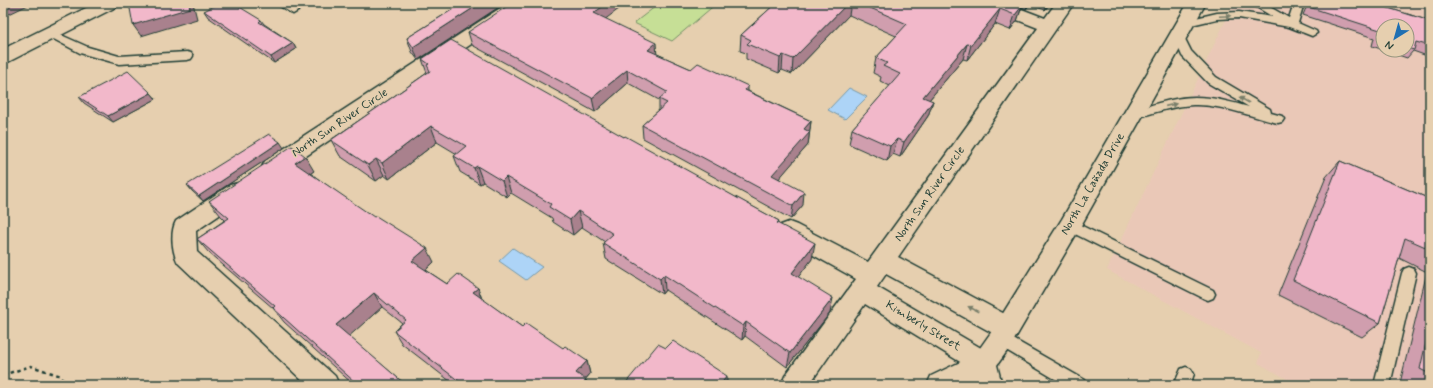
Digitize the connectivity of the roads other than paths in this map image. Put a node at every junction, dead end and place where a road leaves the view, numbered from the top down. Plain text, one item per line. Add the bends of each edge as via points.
1 (110, 3) edge
2 (280, 3) edge
3 (520, 3) edge
4 (990, 3) edge
5 (1066, 3) edge
6 (1197, 3) edge
7 (1255, 3) edge
8 (1299, 3) edge
9 (293, 11) dead end
10 (1292, 24) junction
11 (1050, 26) junction
12 (1183, 30) junction
13 (50, 33) junction
14 (1312, 33) dead end
15 (456, 46) junction
16 (187, 56) dead end
17 (3, 57) edge
18 (476, 57) edge
19 (1133, 115) junction
20 (774, 222) edge
21 (1070, 225) junction
22 (1409, 273) dead end
23 (872, 276) junction
24 (1208, 294) dead end
25 (1004, 333) junction
26 (986, 374) edge
27 (326, 385) edge
28 (794, 385) edge
29 (940, 385) edge
30 (1079, 385) edge
31 (1382, 385) edge

1 - 13 street
2 - 9 lane
3 - 15 street, North Sun River Circle
4 - 11 street
5 - 11 street, North Sun River Circle
6 - 12 street, North La Cañada Drive
7 - 10 lane
8 - 10 lane
12 -> 10 lane via 1216,16 1239,15
10 - 14 lane
11 - 23 street, North Sun River Circle
12 - 19 street, North La Cañada Drive
19 -> 12 lane via 1195,101 1278,119 1212,80 1186,53
13 - 16 lane via 84,50 119,60
13 - 17 street
15 - 18 street
15 - 27 street, North Sun River Circle via 184,227 186,256
19 - 21 street, North La Cañada Drive
20 - 23 street, Kimberly Street
21 - 24 lane
21 - 25 street, North La Cañada Drive
22 - 31 lane
25 -> 23 street, Kimberly Street
23 - 26 street, Kimberly Street
23 - 28 street, North Sun River Circle
25 - 26 street, North La Cañada Drive
25 - 30 lane
26 - 29 street, North La Cañada Drive

